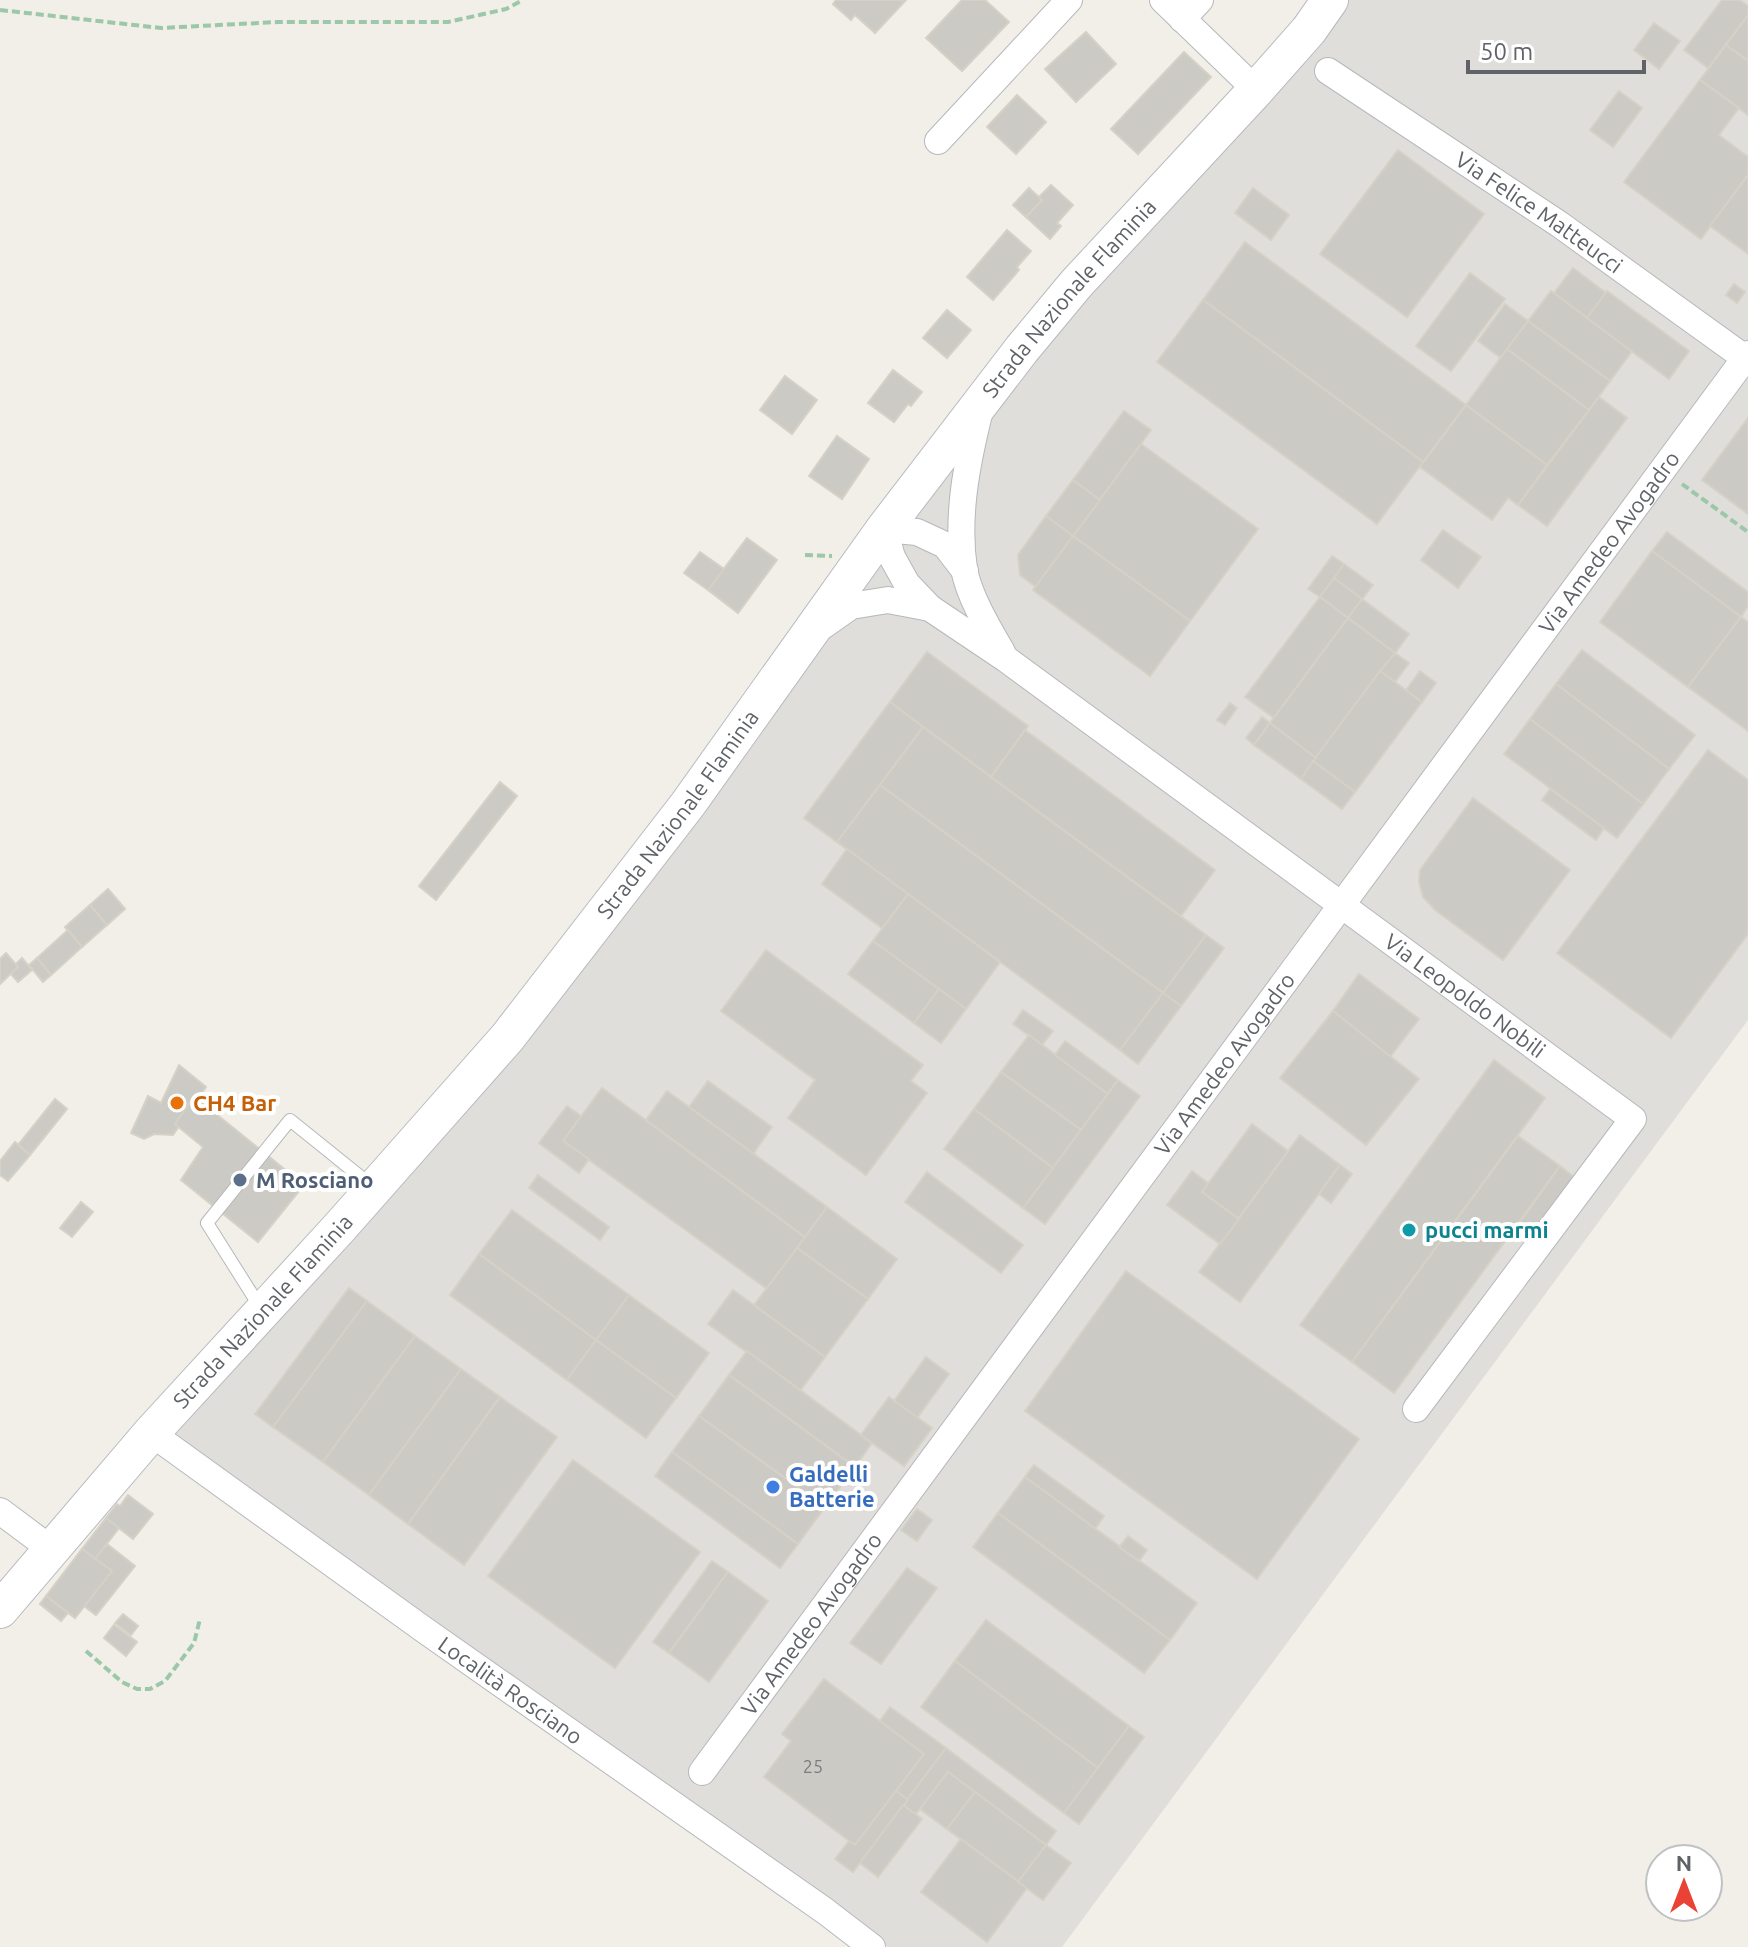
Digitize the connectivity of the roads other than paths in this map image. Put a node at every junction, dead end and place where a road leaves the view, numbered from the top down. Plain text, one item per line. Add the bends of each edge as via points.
1 (1069, 0) edge
2 (1163, 0) edge
3 (1330, 0) edge
4 (1191, 10) edge
5 (1328, 71) dead end
6 (1256, 90) junction
7 (938, 141) dead end
8 (1746, 356) edge
9 (982, 400) junction
10 (884, 529) junction
11 (965, 571) junction
12 (930, 608) junction
13 (808, 636) junction
14 (1006, 659) junction
15 (1341, 904) junction
16 (374, 1188) junction
17 (262, 1312) junction
18 (1416, 1409) dead end
19 (151, 1433) junction
20 (0, 1511) edge
21 (51, 1549) junction
22 (0, 1610) edge
23 (702, 1772) dead end
24 (872, 1947) edge

1 - 7 street
2 - 4 street
3 - 6 main road, Strada Nazionale Flaminia
4 - 6 street
5 - 8 street, Via Felice Matteucci
6 - 9 main road, Strada Nazionale Flaminia via 1076,284
8 - 15 street, Via Amedeo Avogadro
9 - 10 main road, Strada Nazionale Flaminia
9 - 11 street, Via Leopoldo Nobili via 961,516
10 - 11 street, Via Leopoldo Nobili via 917,532 945,545
10 - 12 street, Via Leopoldo Nobili via 907,584
10 - 13 main road, Strada Nazionale Flaminia
11 - 14 street, Via Leopoldo Nobili via 981,615
12 - 13 street, Via Leopoldo Nobili via 888,600 851,606
12 - 14 street, Via Leopoldo Nobili
13 - 16 main road, Strada Nazionale Flaminia via 688,804 507,1038
14 - 15 street, Via Leopoldo Nobili
15 - 18 street, Via Leopoldo Nobili via 1633,1119
15 - 23 street, Via Amedeo Avogadro
16 - 17 main road, Strada Nazionale Flaminia
16 - 17 lane via 290,1120 207,1223
17 - 19 main road, Strada Nazionale Flaminia
19 - 21 main road, Strada Nazionale Flaminia
19 - 24 street, Località Rosciano
20 - 21 street
21 - 22 main road, Strada Nazionale Flaminia

